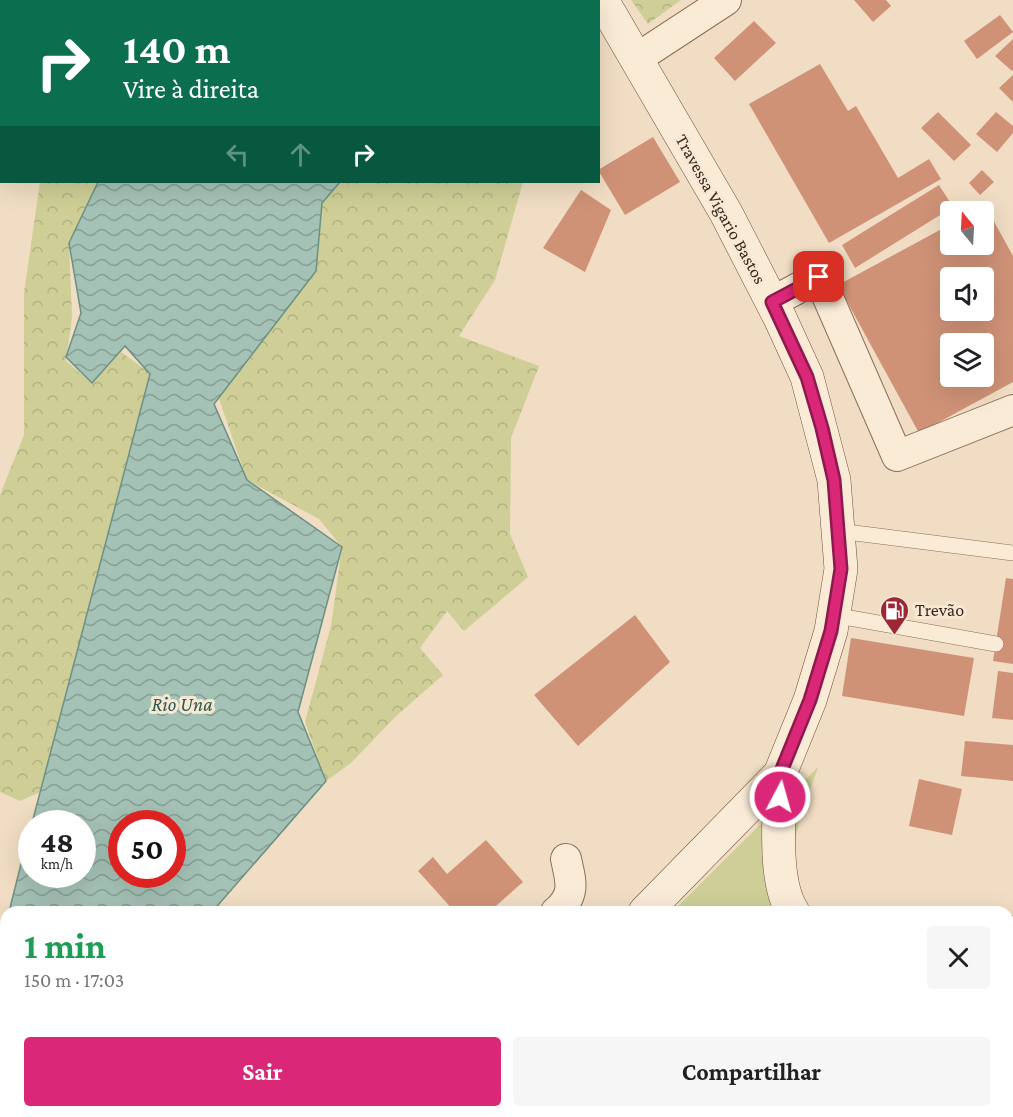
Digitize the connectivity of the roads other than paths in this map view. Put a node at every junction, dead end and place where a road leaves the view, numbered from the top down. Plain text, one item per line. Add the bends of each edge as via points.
1 (602, 0) edge
2 (726, 0) edge
3 (636, 59) junction
4 (772, 302) junction
5 (1013, 410) edge
6 (838, 531) junction
7 (1013, 553) edge
8 (833, 615) junction
9 (996, 644) dead end
10 (780, 774) junction
11 (566, 859) dead end
12 (564, 906) edge
13 (651, 906) edge
14 (789, 906) edge

1 - 3 main road, Travessa Vigario Bastos
2 - 3 street
3 - 4 main road, Travessa Vigario Bastos via 726,213
4 - 5 street via 819,277 897,456
4 - 6 main road, Travessa Vigario Bastos via 807,377 822,428 834,480
6 - 7 lane
6 - 8 main road, Travessa Vigario Bastos via 841,569
8 - 9 lane
8 - 10 main road, Travessa Vigario Bastos via 810,700
10 - 13 main road
10 - 14 main road via 782,880
11 - 12 street via 573,890

